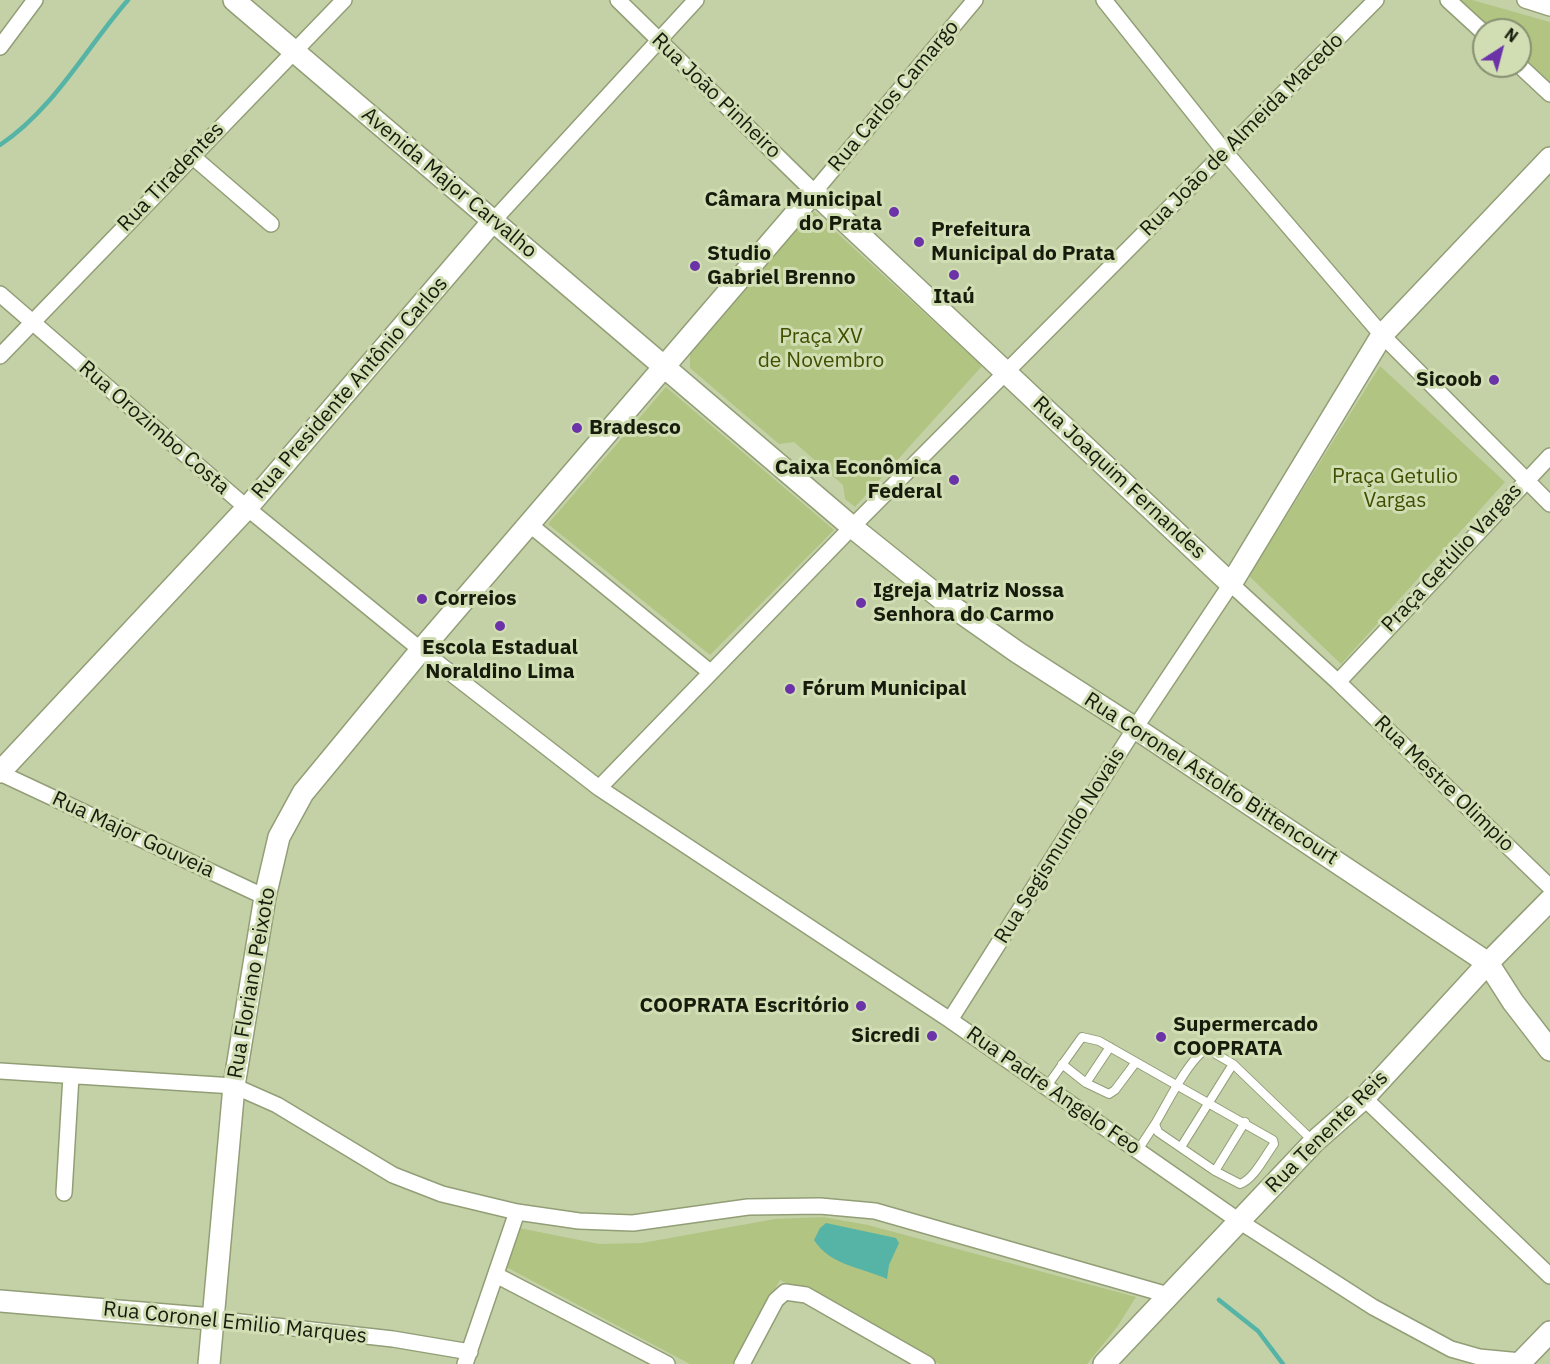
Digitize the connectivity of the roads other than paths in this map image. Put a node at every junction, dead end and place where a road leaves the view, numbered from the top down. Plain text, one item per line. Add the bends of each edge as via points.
1 (35, 0) edge
2 (234, 0) edge
3 (344, 0) edge
4 (618, 0) edge
5 (696, 0) edge
6 (975, 0) edge
7 (1104, 0) edge
8 (1376, 0) edge
9 (1448, 0) edge
10 (1525, 0) edge
11 (1550, 8) edge
12 (1472, 22) edge
13 (660, 40) junction
14 (0, 46) edge
15 (293, 50) junction
16 (1532, 77) edge
17 (1550, 94) edge
18 (1225, 152) junction
19 (192, 156) junction
20 (1550, 158) edge
21 (814, 192) junction
22 (494, 221) junction
23 (271, 224) dead end
24 (0, 294) edge
25 (32, 322) junction
26 (1382, 335) junction
27 (0, 356) edge
28 (664, 366) junction
29 (1007, 372) junction
30 (1550, 456) edge
31 (1525, 480) junction
32 (1550, 504) edge
33 (247, 508) junction
34 (530, 524) junction
35 (852, 527) junction
36 (1231, 584) junction
37 (421, 650) junction
38 (710, 672) junction
39 (1338, 682) junction
40 (1136, 728) junction
41 (0, 772) edge
42 (599, 788) junction
43 (1550, 887) edge
44 (265, 897) junction
45 (1550, 900) edge
46 (1488, 963) junction
47 (950, 1020) junction
48 (1110, 1047) junction
49 (1550, 1050) edge
50 (1136, 1062) junction
51 (1062, 1064) junction
52 (1233, 1064) junction
53 (0, 1071) edge
54 (71, 1077) junction
55 (1086, 1083) junction
56 (234, 1086) junction
57 (1047, 1086) junction
58 (1178, 1086) junction
59 (1364, 1098) junction
60 (1208, 1102) junction
61 (1245, 1122) junction
62 (1155, 1124) junction
63 (1314, 1142) junction
64 (1181, 1147) junction
65 (1138, 1150) junction
66 (1215, 1171) junction
67 (64, 1193) dead end
68 (517, 1212) junction
69 (1239, 1221) junction
70 (496, 1275) junction
71 (1550, 1276) edge
72 (1168, 1295) junction
73 (0, 1301) edge
74 (213, 1319) junction
75 (1550, 1332) edge
76 (467, 1358) edge
77 (1520, 1363) edge
78 (209, 1364) edge
79 (667, 1364) edge
80 (742, 1364) edge
81 (927, 1364) edge
82 (1104, 1364) edge

1 - 14 street
2 - 15 street, Avenida Major Carvalho
3 - 15 street, Rua Tiradentes
4 - 13 street, Rua João Pinheiro
5 - 13 street, Rua Presidente Antônio Carlos
6 - 21 street, Rua Carlos Camargo
7 - 18 street, Praça Getúlio Vargas
8 - 18 street, Rua João de Almeida Macedo
9 - 12 street
10 - 11 street
13 - 21 street, Rua João Pinheiro
13 - 22 street, Rua Presidente Antônio Carlos
15 - 19 street, Rua Tiradentes
15 - 22 street, Avenida Major Carvalho
16 - 17 street
18 - 26 street, Praça Getúlio Vargas
18 - 29 street, Rua João de Almeida Macedo
19 - 23 street
19 - 25 street, Rua Tiradentes
20 - 26 street
21 - 28 street
21 - 29 street
22 - 28 street, Avenida Major Carvalho
22 - 33 street, Rua Presidente Antônio Carlos
24 - 25 street, Rua Orozimbo Costa
25 - 27 street, Rua Tiradentes
25 - 33 street, Rua Orozimbo Costa
26 - 31 street, Praça Getúlio Vargas
26 - 36 street
28 - 34 street
28 - 35 street
29 - 35 street
29 - 36 street, Rua Joaquim Fernandes
30 - 31 street
31 - 32 street
31 - 39 street, Praça Getúlio Vargas
33 - 37 street, Rua Orozimbo Costa
33 - 41 street, Rua Presidente Antônio Carlos
34 - 37 street
34 - 38 street
35 - 38 street
35 - 40 street, Rua Coronel Astolfo Bittencourt via 943,600
36 - 39 street
36 - 40 street, Rua Segismundo Novais
37 - 42 street
37 - 44 street, Rua Floriano Peixoto via 289,815 279,837
38 - 42 street
39 - 43 street, Rua Mestre Olimpio
40 - 46 street, Rua Coronel Astolfo Bittencourt
40 - 47 street, Rua Segismundo Novais
41 - 44 street, Rua Major Gouveia
42 - 47 street, Rua Padre Angelo Feo
44 - 56 street, Rua Floriano Peixoto
45 - 46 street, Rua Tenente Reis
46 - 49 street, Rua Coronel Astolfo Bittencourt
46 - 59 street, Rua Tenente Reis
47 - 57 street, Rua Padre Angelo Feo
48 - 50 lane
48 - 51 lane via 1082,1037
48 - 55 lane
50 - 55 lane via 1109,1094
50 - 58 lane
51 - 55 lane
51 - 57 lane
52 - 58 lane via 1213,1051 1204,1050
52 - 60 lane
52 - 63 lane
53 - 54 street
54 - 56 street
54 - 67 street
56 - 68 street via 277,1106 393,1174 442,1194
56 - 74 street, Rua Floriano Peixoto
57 - 65 street, Rua Padre Angelo Feo
58 - 60 lane
58 - 62 lane
59 - 63 street, Rua Tenente Reis
59 - 71 street
60 - 61 lane
60 - 64 lane
61 - 66 lane
61 - 66 lane via 1269,1136 1274,1144 1245,1182 1240,1184
62 - 64 lane via 1158,1132
62 - 65 lane
63 - 69 street, Rua Tenente Reis
64 - 66 lane
65 - 69 street, Rua Padre Angelo Feo
68 - 70 street
68 - 72 street via 579,1221 633,1223 748,1207 820,1206 875,1211
69 - 72 street, Rua Tenente Reis
69 - 77 street, Rua Padre Angelo Feo via 1423,1336 1479,1357
70 - 76 street
70 - 79 street
72 - 82 street, Rua Tenente Reis
73 - 74 street, Rua Coronel Emilio Marques
74 - 76 street, Rua Coronel Emilio Marques via 393,1339
74 - 78 street, Rua Floriano Peixoto
75 - 77 street
80 - 81 street via 784,1292 806,1295

